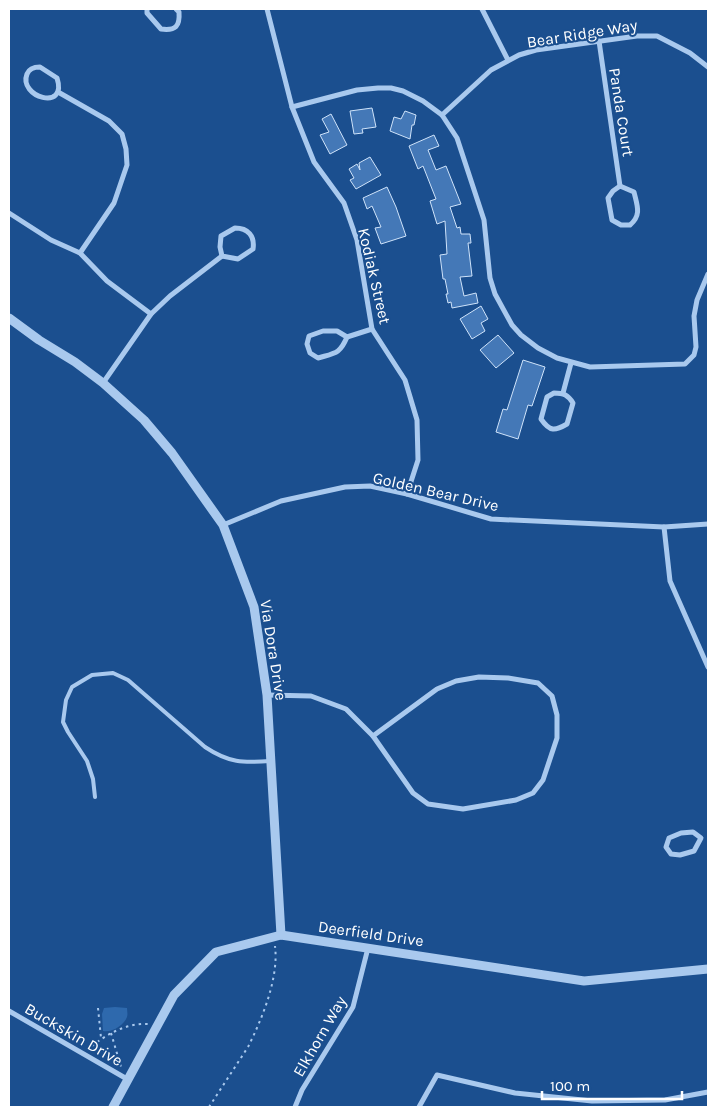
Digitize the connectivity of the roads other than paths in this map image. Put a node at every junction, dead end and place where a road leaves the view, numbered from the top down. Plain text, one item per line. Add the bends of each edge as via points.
1 (147, 9) edge
2 (176, 9) edge
3 (267, 9) edge
4 (482, 9) edge
5 (599, 41) junction
6 (508, 60) junction
7 (708, 67) edge
8 (58, 92) junction
9 (292, 107) junction
10 (442, 116) junction
11 (620, 186) junction
12 (9, 213) edge
13 (80, 253) junction
14 (222, 256) junction
15 (708, 274) edge
16 (151, 314) junction
17 (9, 318) edge
18 (372, 329) junction
19 (347, 337) junction
20 (571, 363) junction
21 (103, 383) junction
22 (563, 393) junction
23 (407, 494) junction
24 (708, 524) edge
25 (223, 525) junction
26 (664, 527) junction
27 (708, 667) edge
28 (267, 695) junction
29 (374, 736) junction
30 (270, 762) junction
31 (95, 797) dead end
32 (708, 835) edge
33 (701, 838) junction
34 (277, 936) junction
35 (368, 948) junction
36 (708, 969) edge
37 (9, 1010) edge
38 (125, 1078) junction
39 (708, 1092) edge
40 (113, 1107) edge
41 (296, 1107) edge
42 (419, 1107) edge

1 - 2 street via 161,29 169,30 179,22
3 - 9 street, Kodiak Street
4 - 6 street
5 - 6 street, Bear Ridge Way via 536,50
5 - 7 street, Bear Ridge Way via 657,36 690,53
5 - 11 street, Panda Court
6 - 10 street, Bear Ridge Way via 491,70
8 - 8 street via 57,78 40,67 27,73 28,89 45,99 53,98
8 - 13 street via 110,121 122,134 126,149 127,165 114,204
9 - 10 street via 358,90 391,88 416,96
9 - 18 street, Kodiak Street via 314,162 344,203 357,240
10 - 20 street via 457,138 479,203 490,278 502,310 521,335 538,348
11 - 11 street via 608,198 612,220 630,225 639,212 634,192
12 - 13 street via 51,240
13 - 16 street via 106,281
14 - 14 street via 238,259 253,249 251,234 243,228 235,228 221,236
14 - 16 street
15 - 20 street via 696,300 694,355 685,364 601,368
16 - 21 street
17 - 21 street, Via Dora Drive
18 - 19 street
18 - 23 street, Kodiak Street via 405,380 417,420 418,460
19 - 19 street via 337,331 323,331 309,336 307,344 310,353 318,358 342,348
20 - 22 street
21 - 25 street, Via Dora Drive via 144,420 172,452
22 - 22 street via 547,397 541,419 546,427 560,428 567,424 573,402
23 - 25 street, Golden Bear Drive via 370,486 344,487 281,501
23 - 26 street, Golden Bear Drive via 490,519
24 - 26 street, Golden Bear Drive
25 - 28 street, Via Dora Drive via 254,606
26 - 27 street via 670,581
28 - 29 street via 311,696 346,710
28 - 30 street, Via Dora Drive
29 - 29 street via 412,792 428,804 463,809 516,800 533,792 543,780 557,738 557,715 552,696 538,683 479,677 437,689
30 - 31 lane via 237,762 218,756 128,680 112,673 92,675 72,687 66,700 63,722 88,761
30 - 34 street, Via Dora Drive
32 - 33 street
33 - 33 street via 693,832 681,834 670,838 666,847 671,854 680,855 694,851
34 - 35 street, Deerfield Drive
34 - 38 street, Deerfield Drive via 216,952 174,995
35 - 36 street, Deerfield Drive via 584,982
35 - 41 street, Elkhorn Way via 353,1007 302,1090
37 - 38 street, Buckskin Drive
38 - 40 street, Deerfield Drive
39 - 42 street via 665,1100 592,1102 515,1093 437,1075

